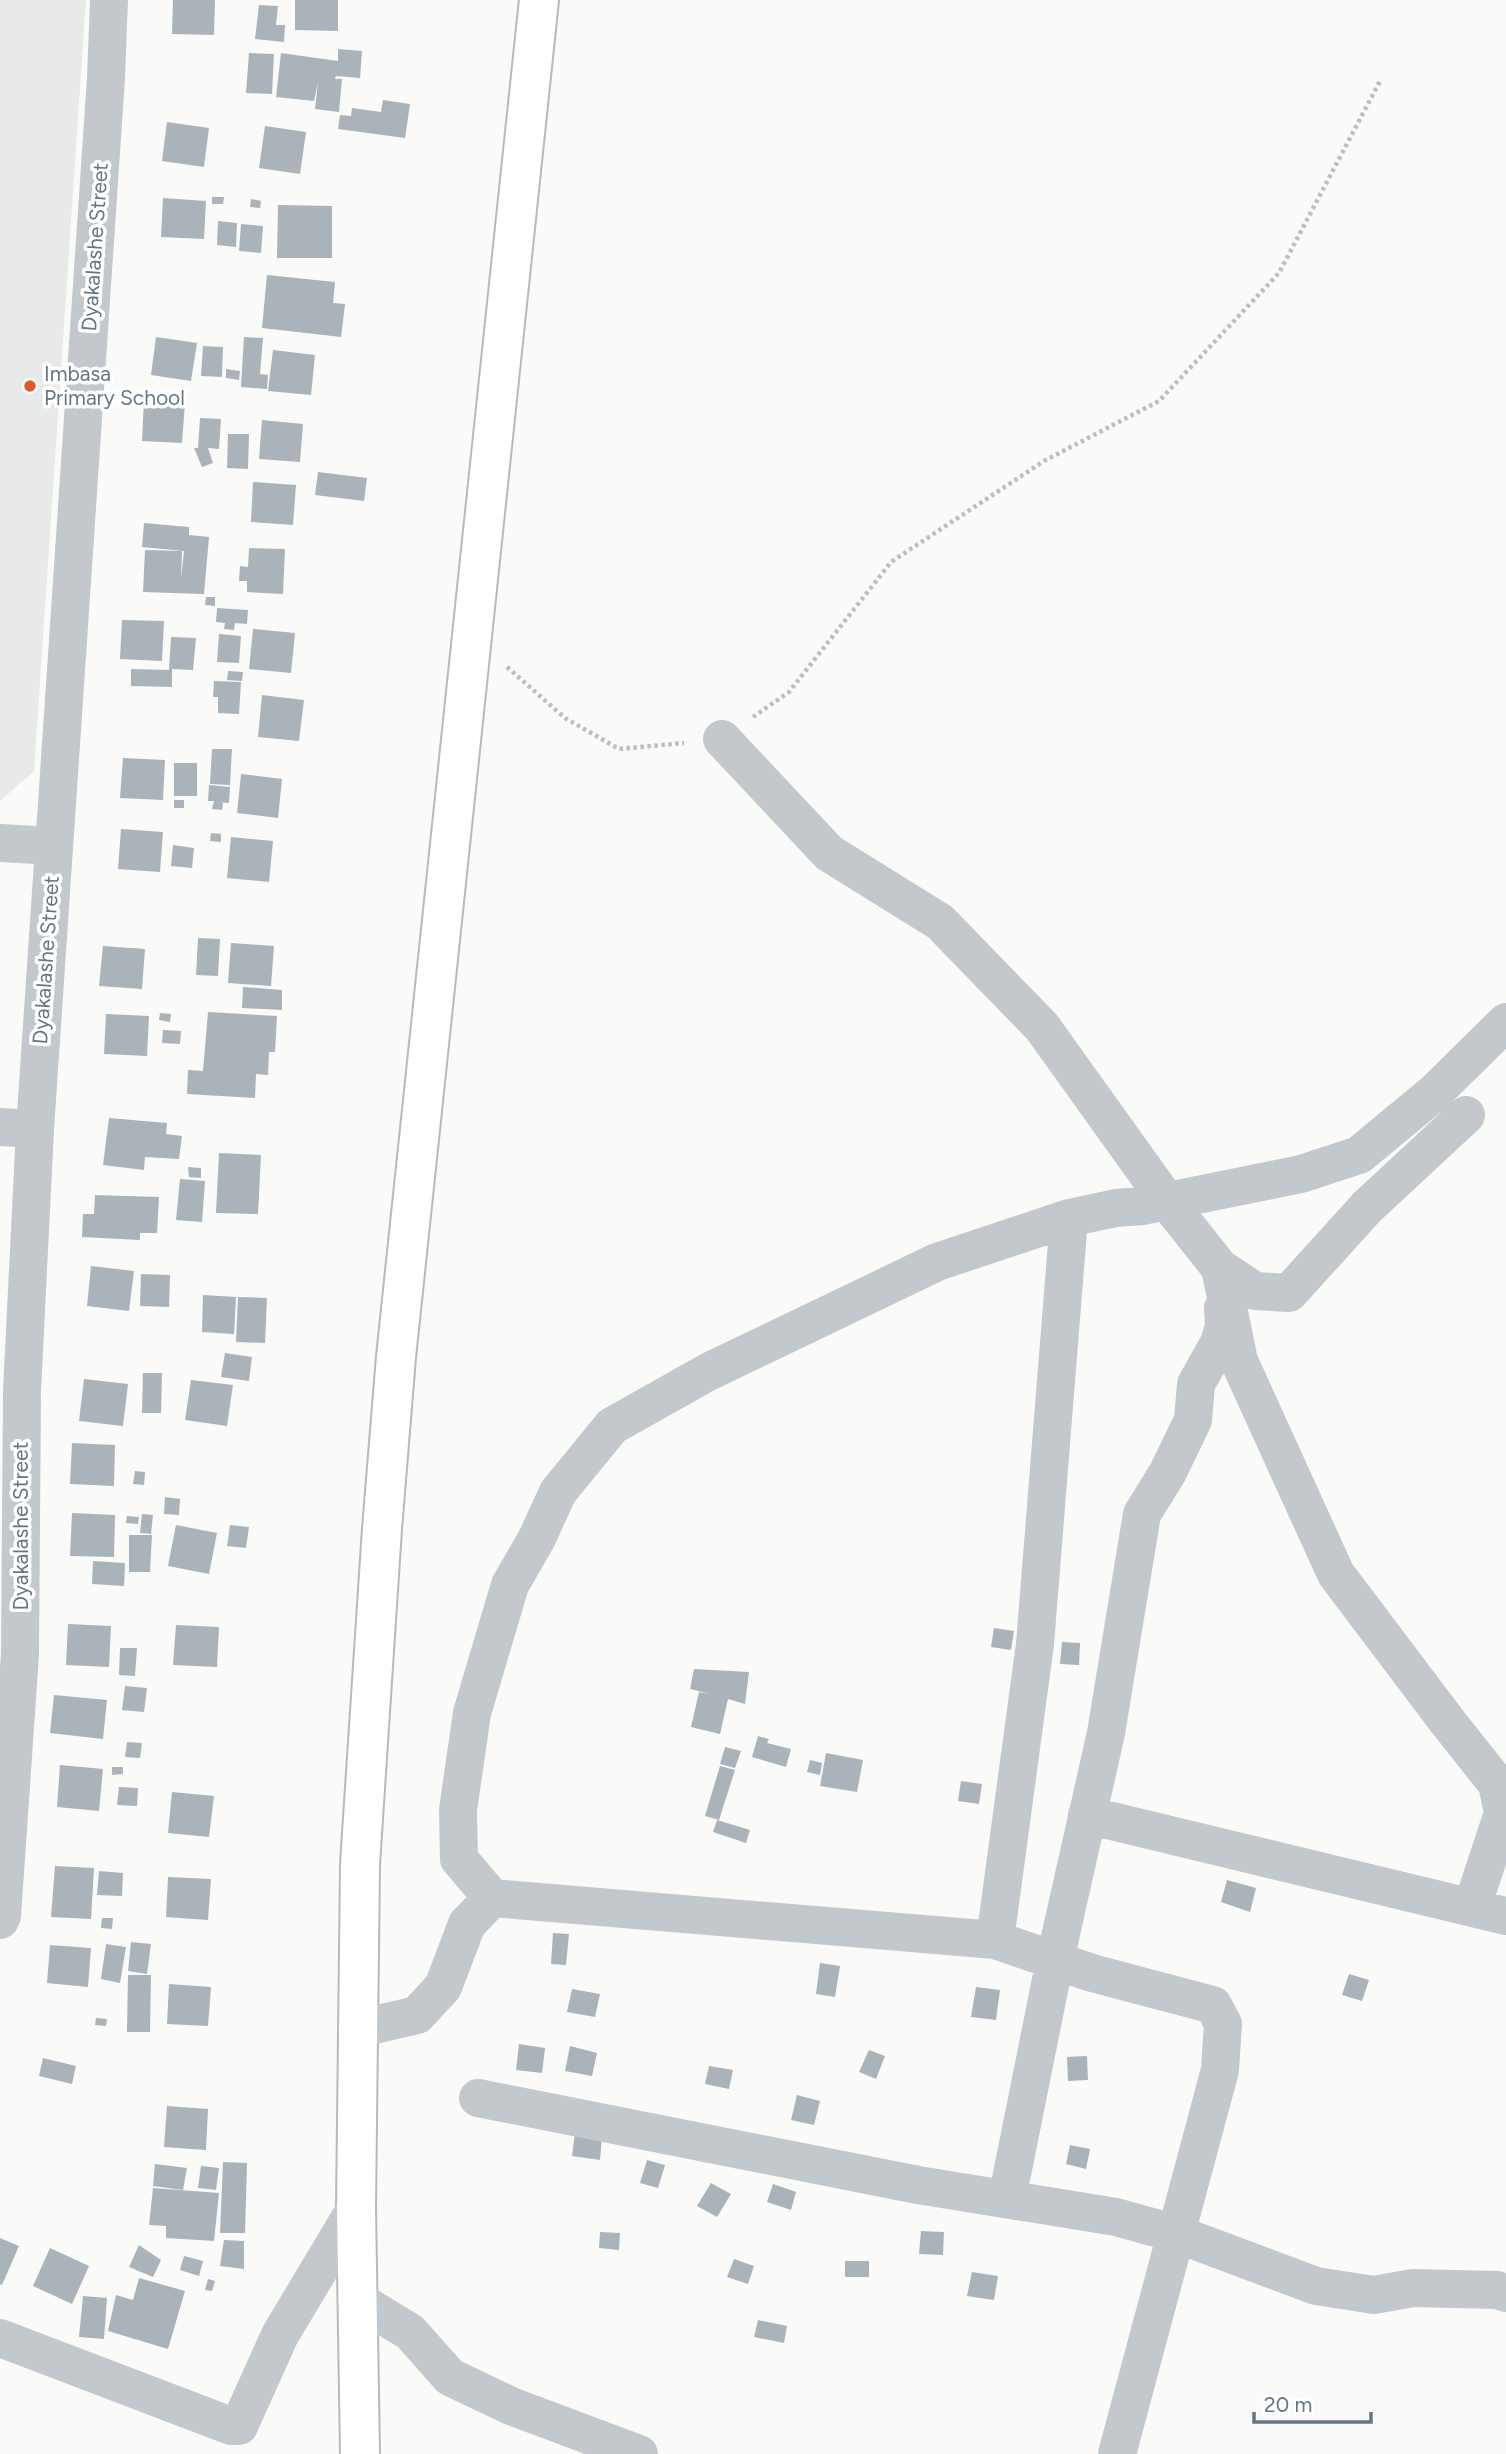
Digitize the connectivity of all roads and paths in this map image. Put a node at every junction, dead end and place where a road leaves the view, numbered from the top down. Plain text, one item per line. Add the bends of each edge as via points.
1 (110, 0) edge
2 (539, 0) edge
3 (1380, 81) dead end
4 (502, 662) dead end
5 (722, 739) junction
6 (0, 844) edge
7 (54, 846) junction
8 (1506, 1022) edge
9 (1466, 1115) dead end
10 (17, 1128) edge
11 (1166, 1200) junction
12 (1069, 1218) junction
13 (1220, 1268) junction
14 (11, 1390) edge
15 (10, 1653) edge
16 (1087, 1815) junction
17 (492, 1898) junction
18 (1489, 1911) edge
19 (0, 1920) edge
20 (995, 1940) junction
21 (1055, 1960) junction
22 (357, 2029) junction
23 (478, 2098) dead end
24 (1007, 2199) junction
25 (356, 2208) junction
26 (1177, 2234) junction
27 (1506, 2293) edge
28 (356, 2300) junction
29 (0, 2338) edge
30 (360, 2454) edge
31 (639, 2454) edge
32 (1117, 2454) edge

1 - 7 street, Dyakalashe Street
2 - 22 main road via 395,1370 360,1864
3 - 5 path via 1279,272 1159,401 1044,461 891,562 789,692
4 - 5 path via 565,718 620,749
5 - 11 street via 829,853 940,922 1042,1027
6 - 7 street
7 - 10 street, Dyakalashe Street
8 - 11 street via 1434,1093 1359,1155 1301,1174
9 - 13 street via 1367,1207 1289,1293 1255,1291
10 - 14 street, Dyakalashe Street
11 - 12 street
11 - 13 street
12 - 17 street via 937,1262 708,1372 612,1426 558,1492 510,1586 472,1713 458,1810 459,1860
12 - 20 street via 1035,1644
13 - 16 street via 1224,1326 1219,1343 1196,1384 1194,1420 1142,1514 1106,1733
13 - 18 street via 1239,1362 1336,1574 1497,1784 1503,1813
14 - 15 street, Dyakalashe Street
15 - 19 street, Dyakalashe Street
16 - 18 street
16 - 21 street
17 - 20 street
17 - 22 street via 467,1924 443,1987 417,2015
20 - 21 street
21 - 24 street
21 - 26 street via 1213,2005 1223,2024 1220,2070
22 - 25 main road
23 - 24 street
24 - 26 street via 1116,2217
25 - 28 main road
25 - 29 street via 279,2335 239,2426
26 - 27 street via 1316,2286 1374,2295 1413,2288
26 - 32 street
28 - 30 main road
28 - 31 street via 410,2332 450,2377 511,2406

